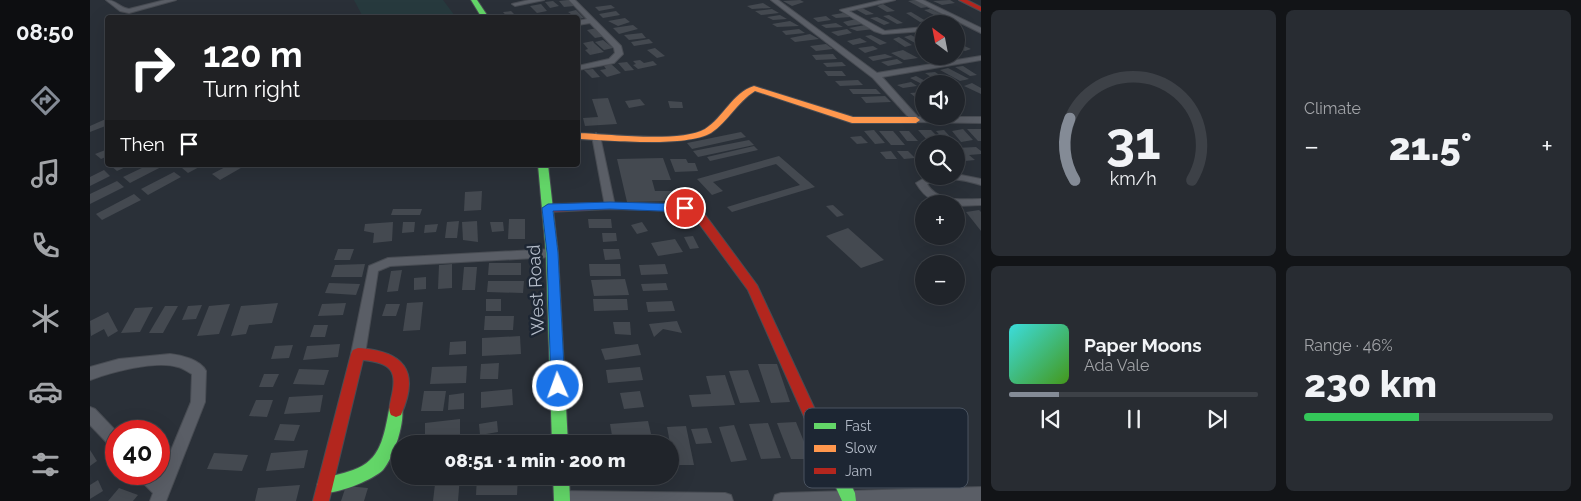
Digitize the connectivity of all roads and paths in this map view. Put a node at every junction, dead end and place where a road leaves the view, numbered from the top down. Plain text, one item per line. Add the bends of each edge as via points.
1 (109, 0) edge
2 (173, 0) edge
3 (474, 0) edge
4 (541, 0) edge
5 (572, 0) edge
6 (774, 0) edge
7 (892, 0) edge
8 (918, 0) edge
9 (962, 0) edge
10 (516, 4) dead end
11 (981, 9) edge
12 (484, 15) edge
13 (949, 15) edge
14 (593, 20) junction
15 (580, 23) edge
16 (965, 23) edge
17 (915, 30) edge
18 (981, 31) edge
19 (981, 58) edge
20 (580, 68) edge
21 (876, 76) junction
22 (915, 119) edge
23 (915, 120) edge
24 (965, 120) edge
25 (981, 120) edge
26 (580, 136) edge
27 (596, 136) junction
28 (543, 167) edge
29 (981, 182) edge
30 (981, 202) edge
31 (610, 206) junction
32 (548, 208) junction
33 (552, 253) junction
34 (358, 354) junction
35 (90, 374) edge
36 (807, 408) edge
37 (90, 414) edge
38 (105, 430) edge
39 (560, 435) edge
40 (153, 485) edge
41 (561, 485) edge
42 (325, 486) junction
43 (843, 488) edge
44 (981, 495) edge
45 (160, 496) edge
46 (848, 499) junction
47 (562, 500) edge
48 (321, 501) edge
49 (725, 501) edge
50 (781, 501) edge

1 - 2 street via 129,11
3 - 12 street
4 - 10 street
5 - 14 street
6 - 21 street
7 - 17 street via 844,10 885,33
8 - 13 street
9 - 11 street
14 - 15 street
14 - 20 street via 618,48 619,54 612,61
16 - 18 street
19 - 21 street
21 - 22 street
23 - 27 street via 852,120 754,88 742,92 703,134
24 - 25 street
26 - 27 street
27 - 31 street
28 - 32 street, West Road
29 - 30 street via 940,178 926,179 921,183 925,191 947,202
31 - 32 street
31 - 36 street via 685,208 699,214 753,288
32 - 33 street, West Road
33 - 34 street via 388,262 373,269
33 - 39 street, West Road
34 - 42 street
34 - 42 street via 382,355 397,365 401,375 389,443 382,461 375,466 361,475
35 - 45 street via 121,364 177,361 199,371 198,402
37 - 38 street
40 - 45 street
41 - 47 street
42 - 48 street
43 - 46 street
44 - 46 street
46 - 50 street
47 - 49 street

